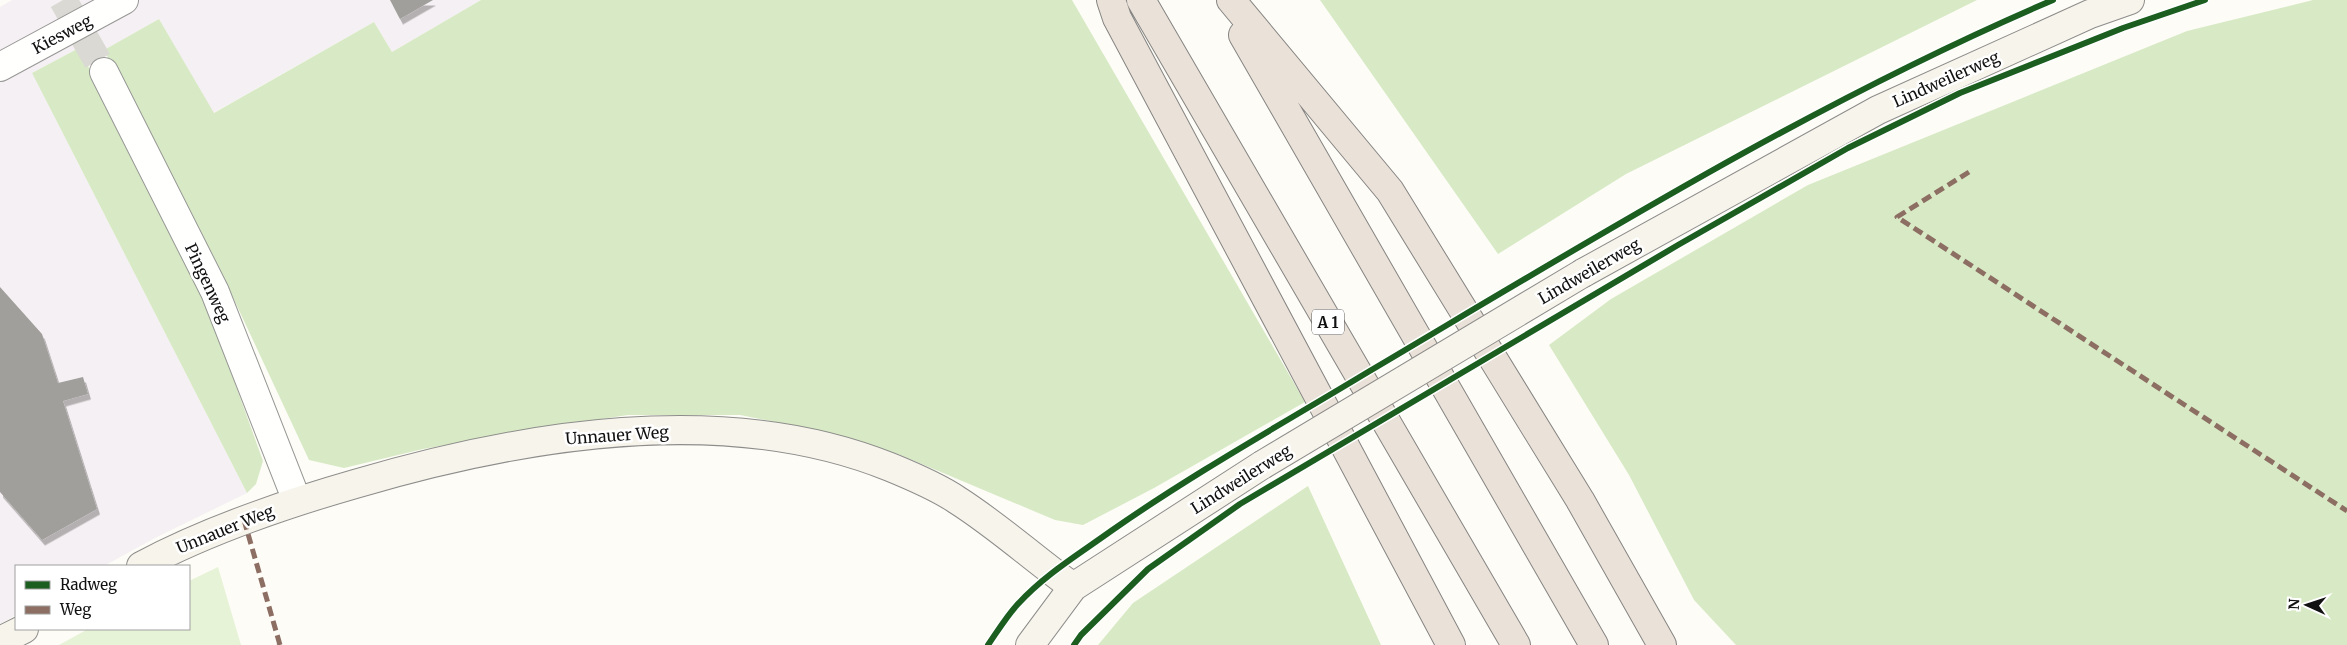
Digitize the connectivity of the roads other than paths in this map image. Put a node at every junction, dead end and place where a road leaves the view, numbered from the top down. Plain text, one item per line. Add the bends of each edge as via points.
1 (124, 0) edge
2 (1111, 0) edge
3 (1141, 0) edge
4 (1223, 0) edge
5 (1231, 0) edge
6 (2130, 0) edge
7 (0, 67) edge
8 (104, 72) tunnel mouth
9 (297, 501) junction
10 (143, 565) edge
11 (1073, 588) junction
12 (22, 630) edge
13 (1656, 634) edge
14 (0, 642) edge
15 (1030, 645) edge
16 (1450, 645) edge
17 (1516, 645) edge
18 (1594, 645) edge
19 (1666, 645) edge

1 - 7 street, Kiesweg
2 - 16 highway via 1117,18
3 - 17 highway, A 1
4 - 18 highway
5 - 13 highway via 1390,191 1580,500
6 - 11 street, Lindweilerweg, bridge via 2090,14 1878,110 1584,273 1262,465
8 - 9 street, Pingenweg via 215,292
9 - 10 street, Unnauer Weg via 244,520
9 - 11 street, Unnauer Weg via 429,462 544,441 636,430 737,432 824,446 890,467 956,499
11 - 15 street, Lindweilerweg
12 - 14 street
13 - 19 highway

